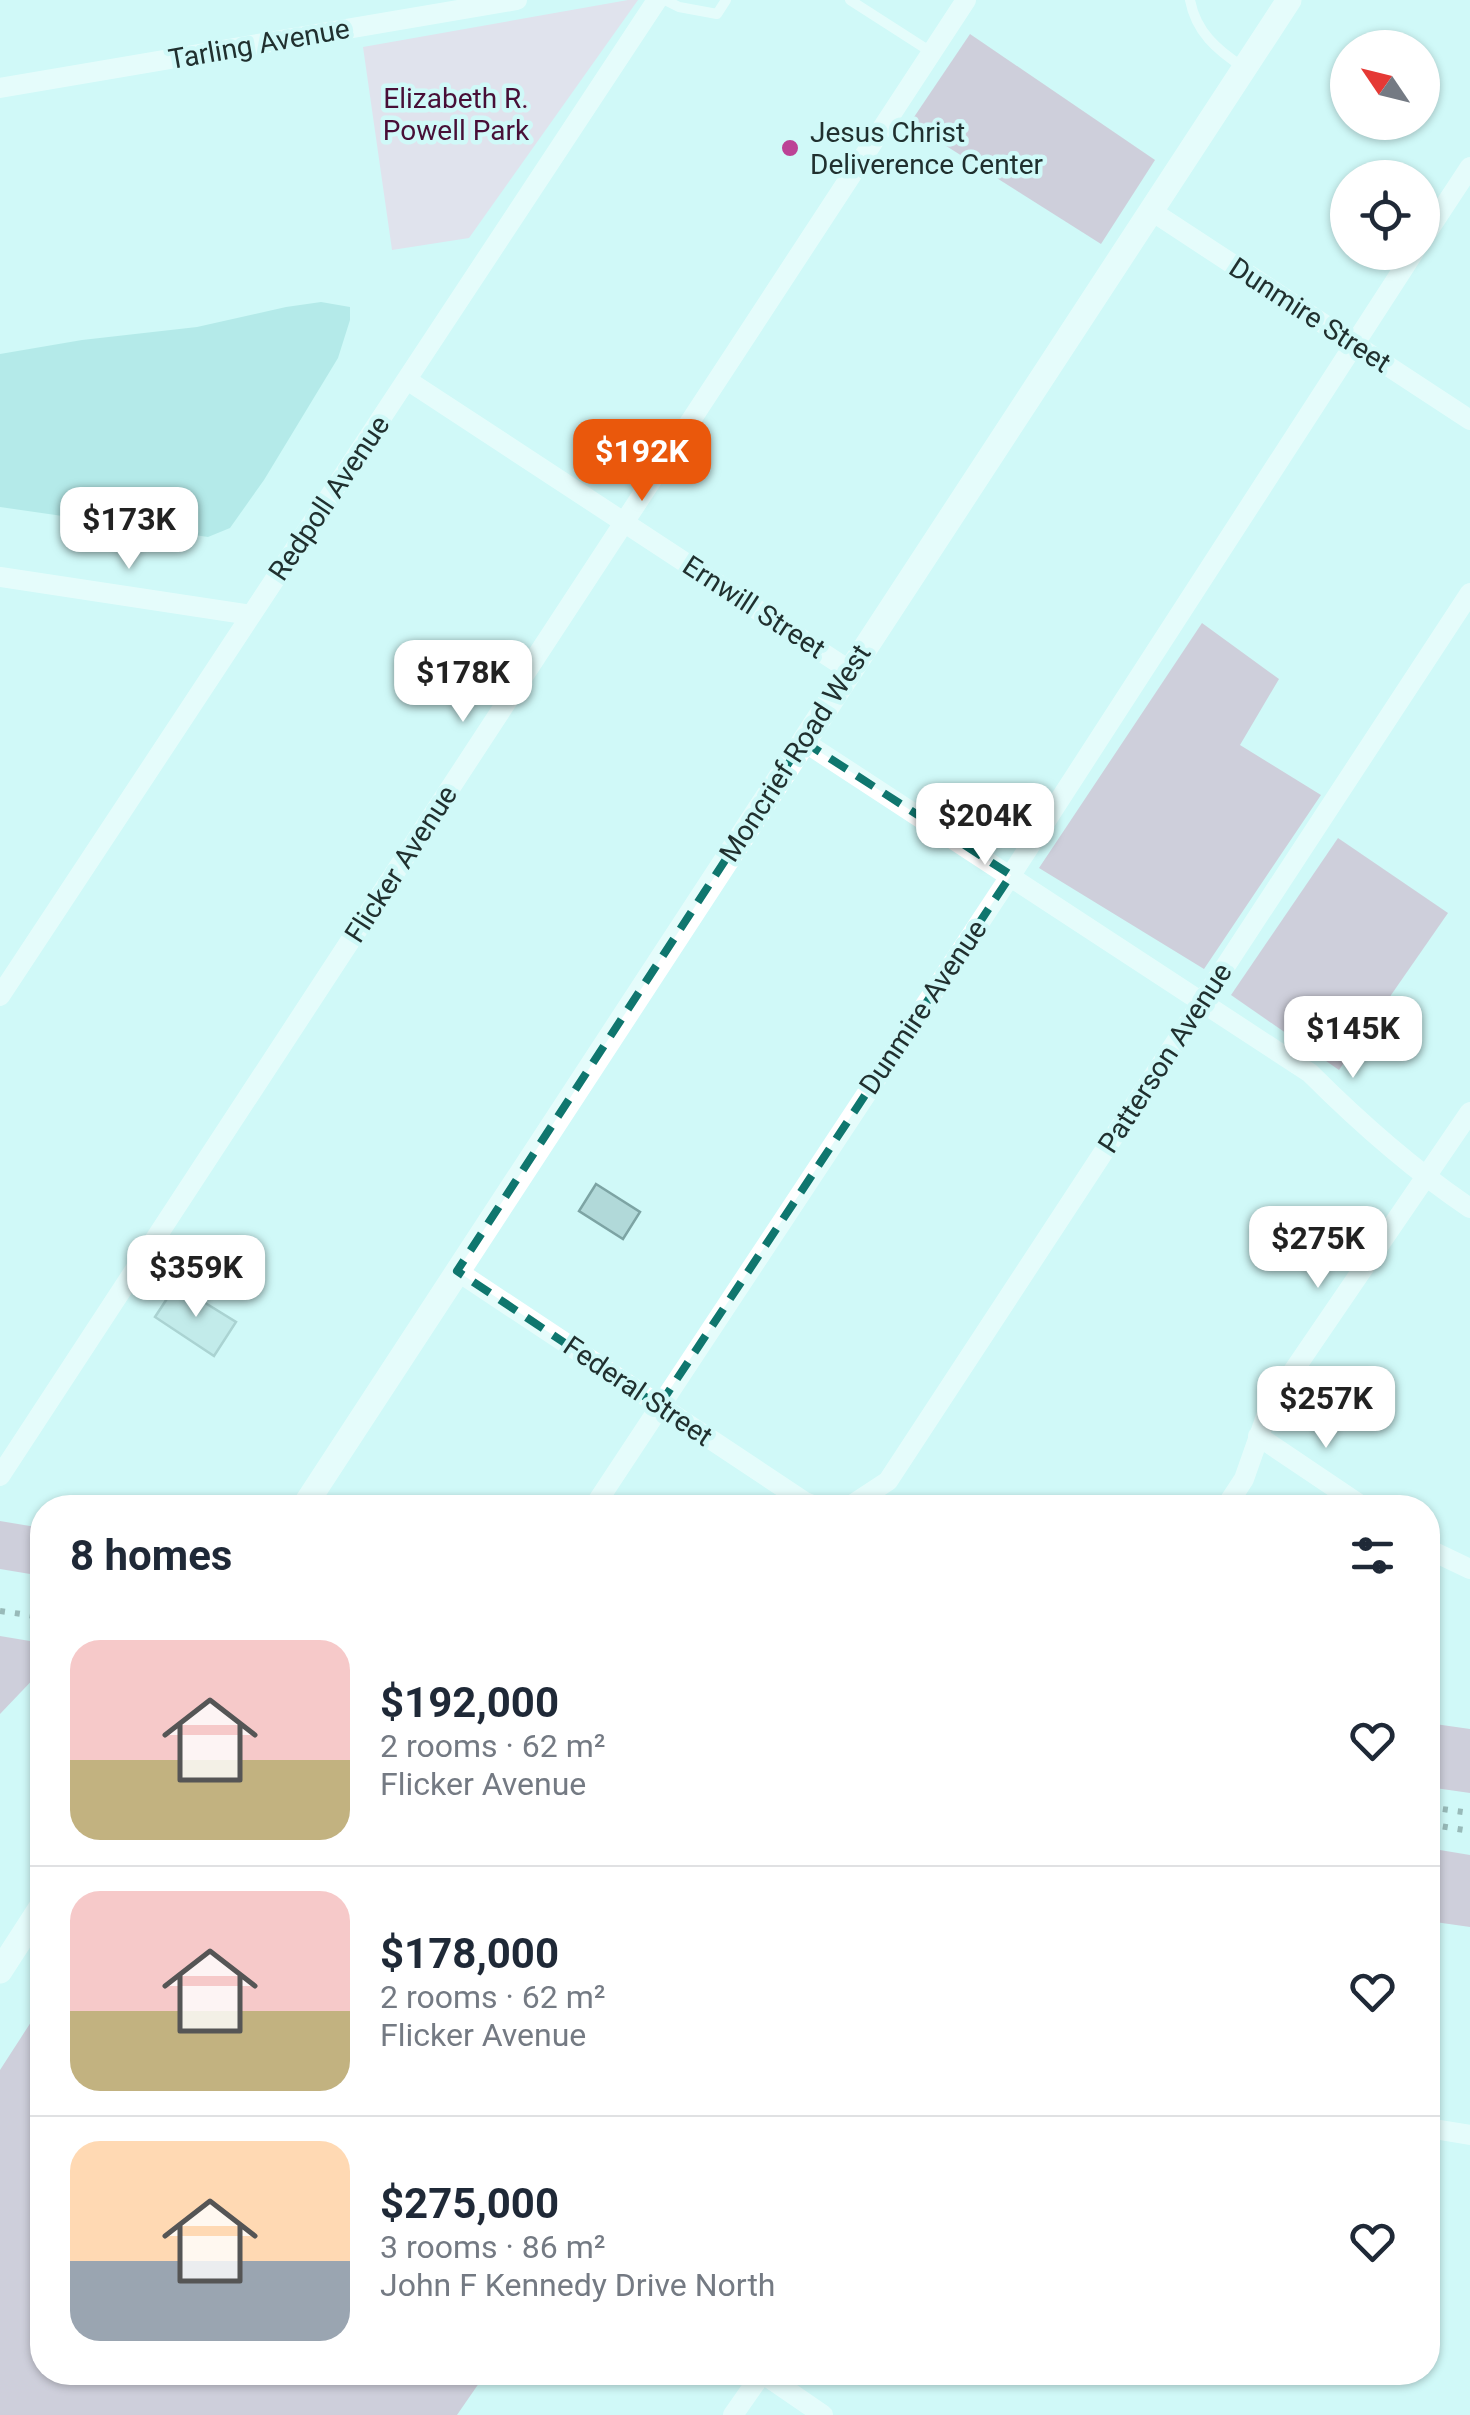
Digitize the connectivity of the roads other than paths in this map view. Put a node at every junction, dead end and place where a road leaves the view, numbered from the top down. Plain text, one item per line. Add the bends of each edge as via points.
1 (517, 0) edge
2 (657, 0) edge
3 (665, 0) edge
4 (726, 0) edge
5 (850, 0) edge
6 (1190, 0) edge
7 (1288, 0) edge
8 (962, 3) edge
9 (932, 53) junction
10 (1244, 67) junction
11 (0, 88) edge
12 (1470, 167) edge
13 (1150, 210) junction
14 (1440, 213) edge
15 (1402, 270) edge
16 (1355, 344) junction
17 (407, 380) junction
18 (1470, 420) edge
19 (625, 523) junction
20 (0, 578) edge
21 (1470, 594) edge
22 (251, 615) junction
23 (849, 670) junction
24 (803, 741) junction
25 (1011, 875) junction
26 (0, 996) edge
27 (1202, 1001) junction
28 (1470, 1112) edge
29 (1425, 1178) junction
30 (1470, 1208) edge
31 (457, 1270) junction
32 (659, 1406) junction
33 (1258, 1436) junction
34 (0, 1476) edge
35 (311, 1495) edge
36 (601, 1495) edge
37 (795, 1495) edge
38 (866, 1495) edge
39 (1234, 1495) edge
40 (1346, 1495) edge
41 (1440, 1554) edge
42 (1470, 1569) edge
43 (30, 1925) edge
44 (0, 1971) edge
45 (1440, 2130) edge
46 (1470, 2134) edge
47 (754, 2385) edge
48 (779, 2385) edge
49 (733, 2415) edge
50 (823, 2415) edge

1 - 11 street, Tarling Avenue
2 - 17 street, Redpoll Avenue
3 - 4 lane via 717,14
5 - 9 lane
6 - 10 lane via 1205,35
7 - 10 street, Moncrief Road West
8 - 9 street, Flicker Avenue
9 - 19 street, Flicker Avenue
10 - 13 street, Moncrief Road West
12 - 14 street
13 - 16 street, Dunmire Street
13 - 23 street, Moncrief Road West
15 - 16 street, Dunmire Avenue
16 - 18 street, Dunmire Street
16 - 25 street, Dunmire Avenue
17 - 19 street, Ernwill Street
17 - 22 street, Redpoll Avenue
19 - 23 street, Ernwill Street
19 - 34 street, Flicker Avenue
20 - 22 street
21 - 27 street, Patterson Avenue
22 - 26 street, Redpoll Avenue
23 - 24 street, Moncrief Road West
24 - 25 street
24 - 31 street, Moncrief Road West
25 - 27 street
25 - 32 street, Dunmire Avenue
27 - 29 street via 1310,1073
27 - 38 street, Patterson Avenue via 888,1481
28 - 29 street
29 - 30 street
29 - 33 street via 1270,1405
31 - 32 street, Federal Street
31 - 35 street, Moncrief Road West
32 - 36 street, Dunmire Avenue
32 - 37 street, Federal Street
33 - 39 street
33 - 40 street
41 - 42 street
43 - 44 street
45 - 46 street
47 - 49 street
48 - 50 street

